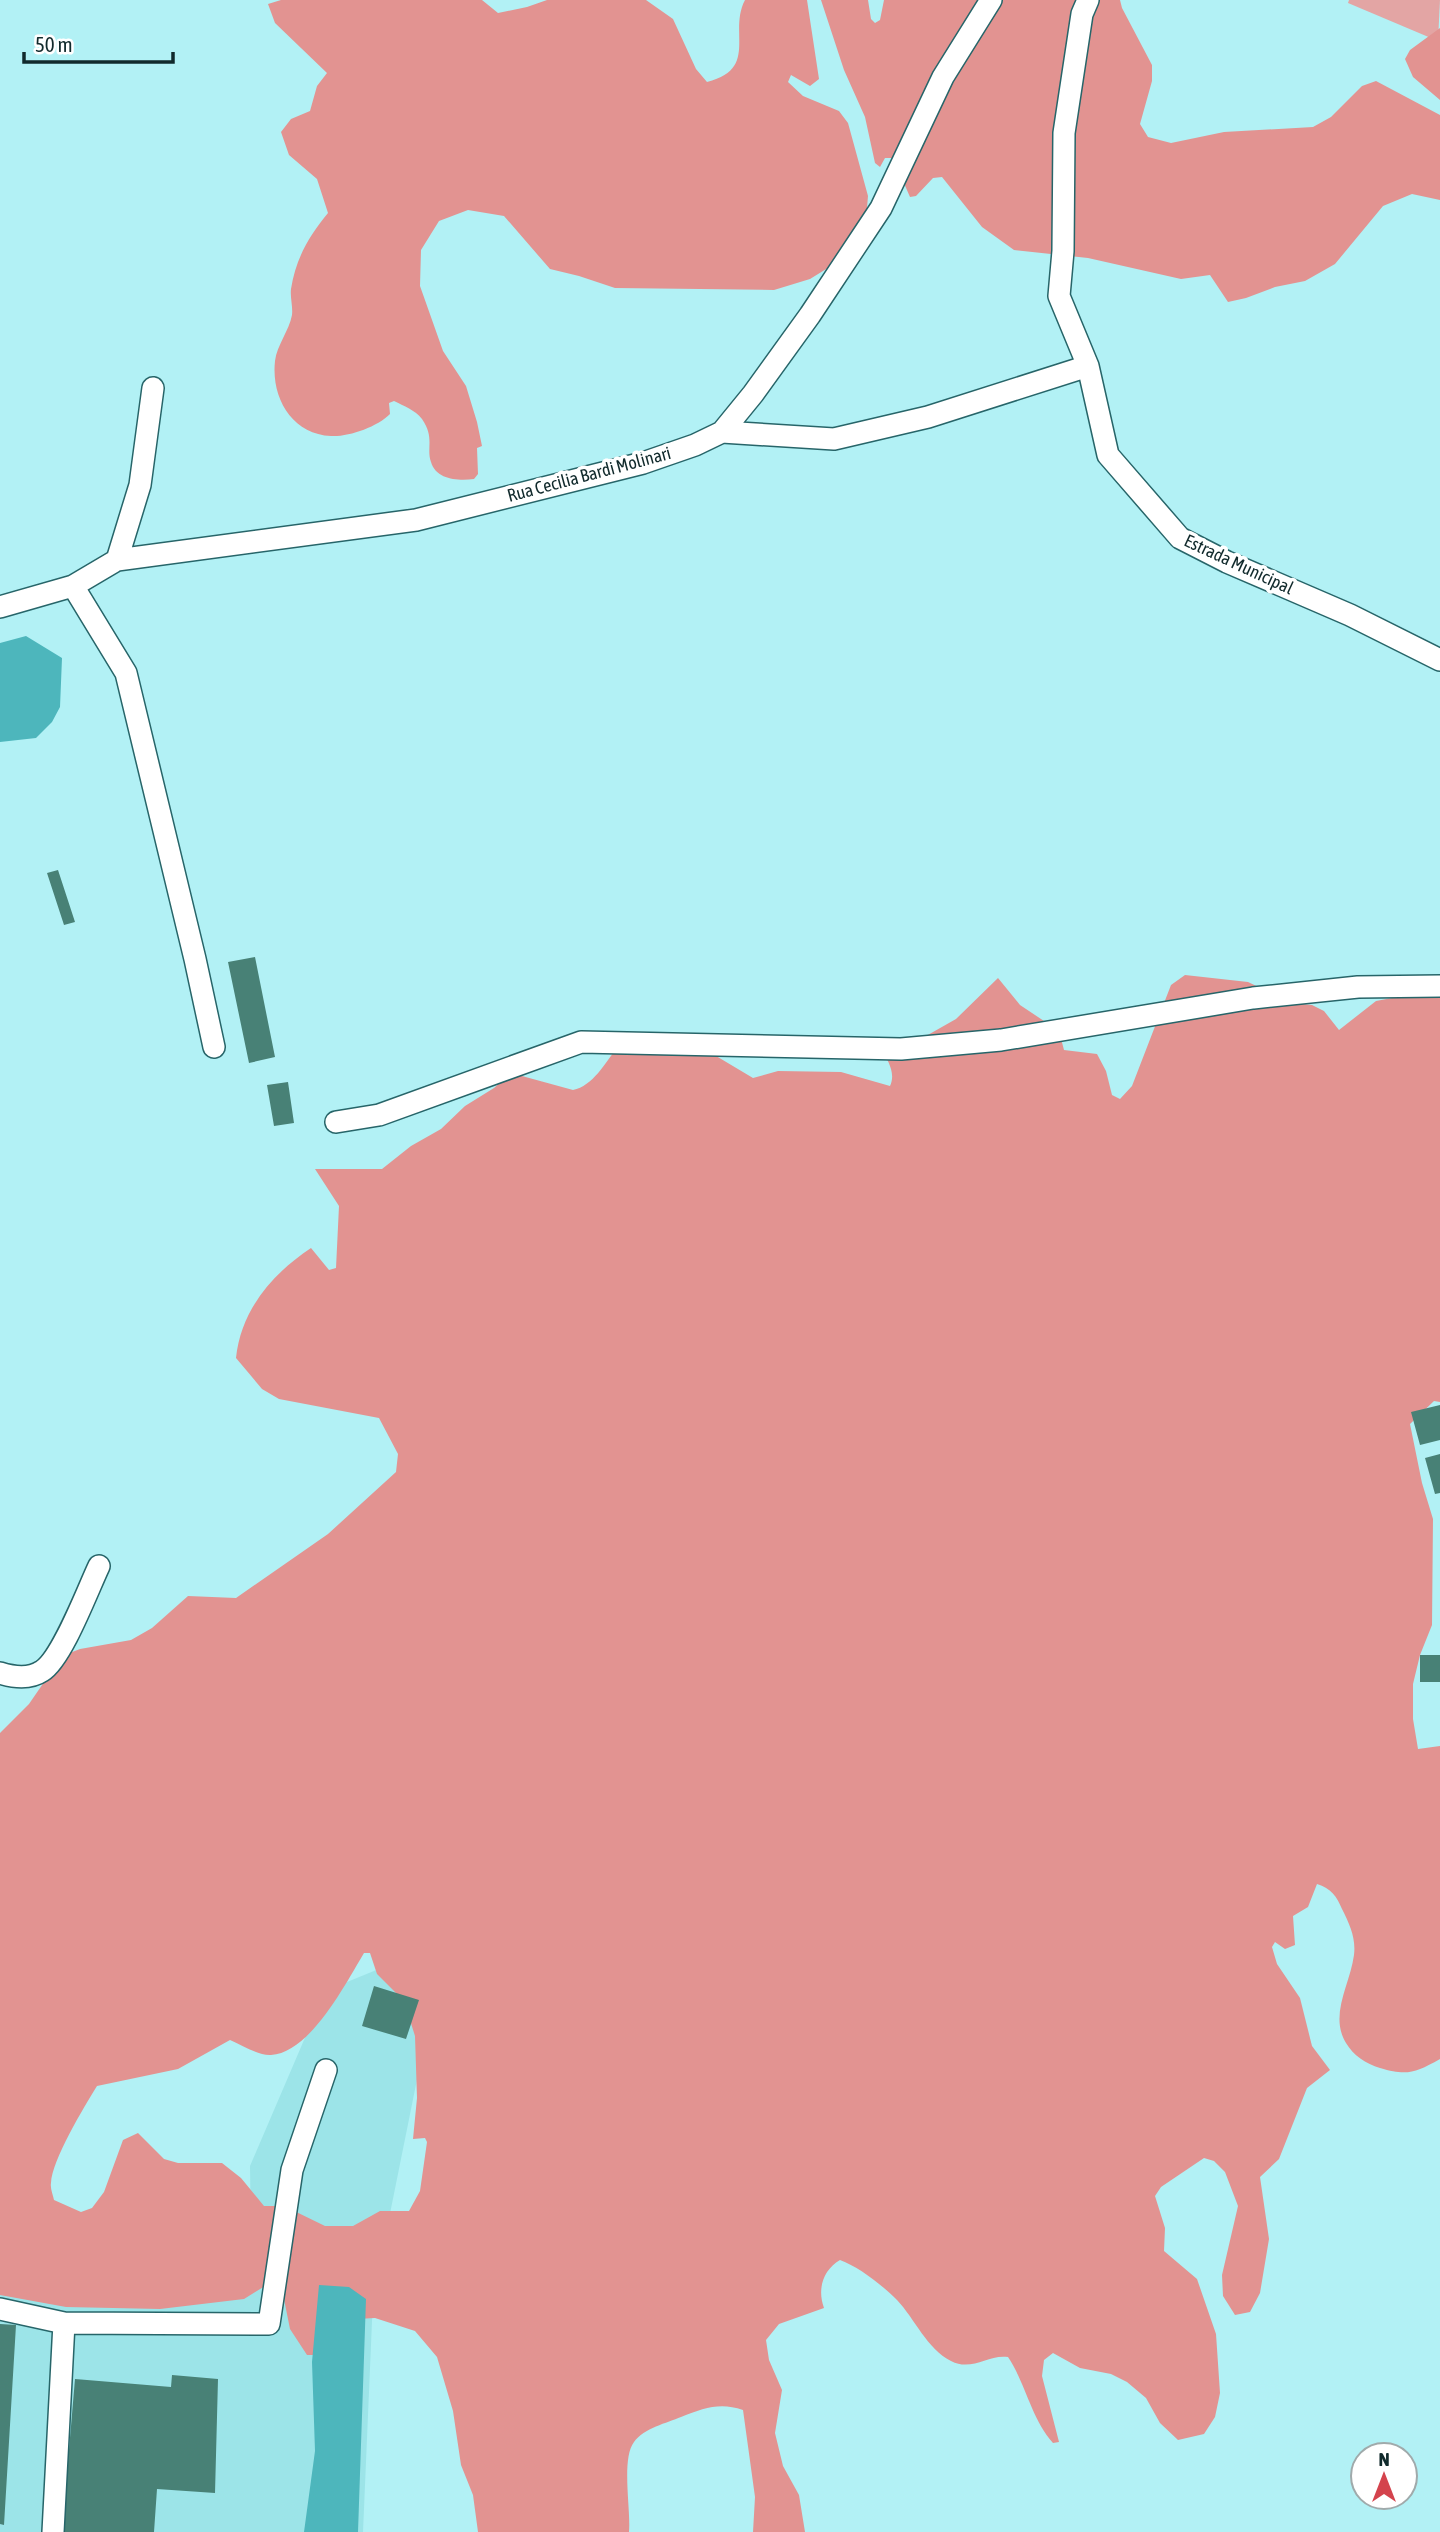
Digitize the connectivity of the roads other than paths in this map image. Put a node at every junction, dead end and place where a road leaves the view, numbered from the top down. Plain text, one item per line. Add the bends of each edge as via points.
1 (991, 0) edge
2 (1088, 0) edge
3 (1088, 366) junction
4 (153, 388) dead end
5 (722, 432) junction
6 (117, 560) junction
7 (73, 586) junction
8 (0, 607) edge
9 (1440, 660) edge
10 (1440, 986) edge
11 (214, 1047) dead end
12 (337, 1122) dead end
13 (99, 1566) dead end
14 (0, 1673) edge
15 (326, 2070) dead end
16 (0, 2309) edge
17 (64, 2323) junction
18 (53, 2532) edge

1 - 5 street, Rua Cecilia Bardi Molinari via 943,77 881,208 810,315
2 - 3 street, Estrada Municipal via 1064,133 1059,296
3 - 5 street via 928,417 834,439
3 - 9 street, Estrada Municipal via 1108,455 1180,538
4 - 6 street via 140,485
5 - 6 street, Rua Cecilia Bardi Molinari via 643,463 416,520
6 - 7 street, Rua Cecilia Bardi Molinari
7 - 8 street, Rua Cecilia Bardi Molinari
7 - 11 street via 125,673
10 - 12 street via 1358,987 1253,998 1001,1040 901,1049 581,1042 379,1115
13 - 14 street via 57,1656 43,1671 30,1676
15 - 17 street via 292,2170 269,2325
16 - 17 street
17 - 18 street

